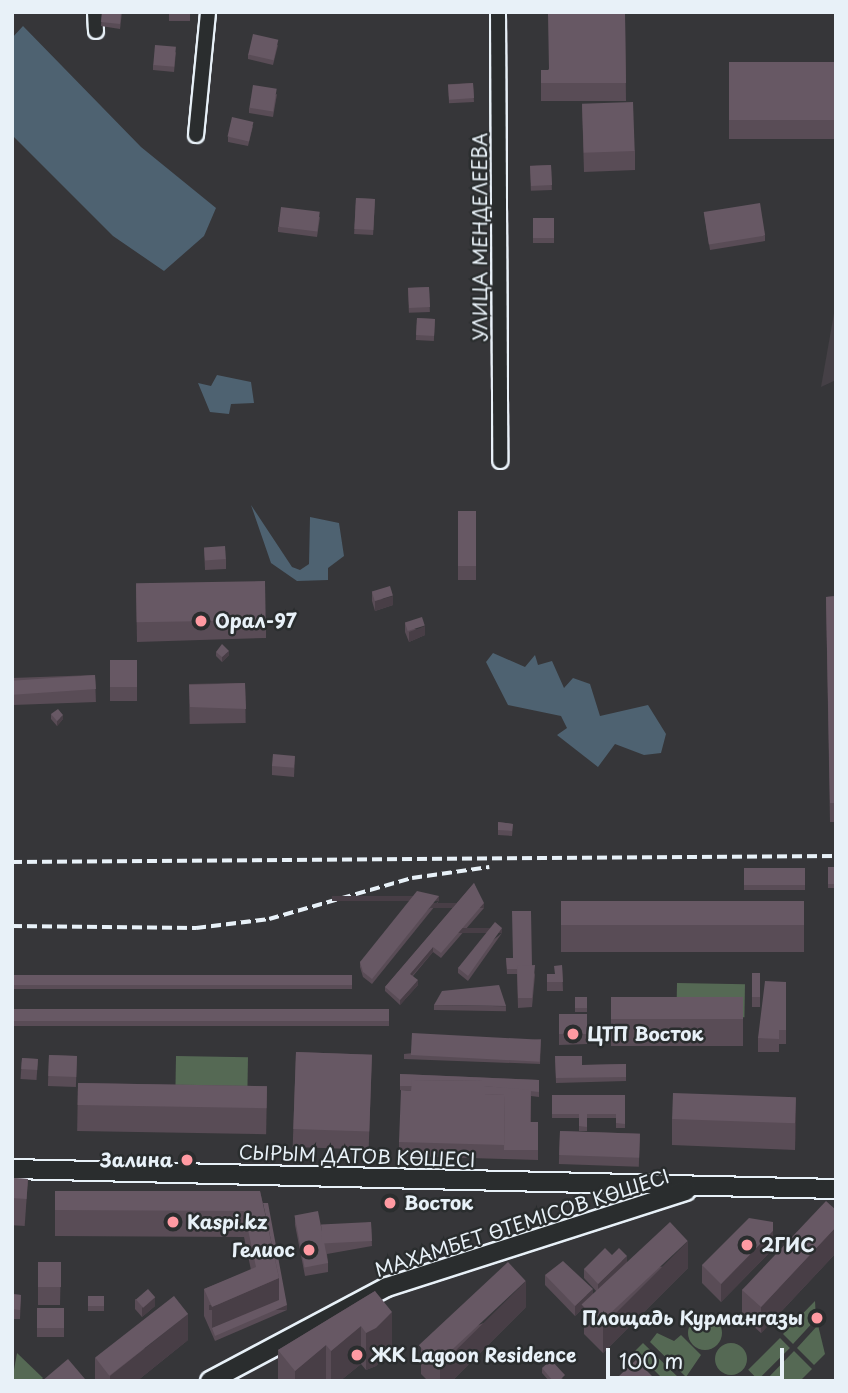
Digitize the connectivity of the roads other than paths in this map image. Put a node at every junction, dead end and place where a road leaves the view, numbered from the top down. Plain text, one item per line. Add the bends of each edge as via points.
1 (95, 12) edge
2 (208, 12) edge
3 (498, 12) edge
4 (96, 31) dead end
5 (196, 135) dead end
6 (500, 461) dead end
7 (12, 1169) edge
8 (700, 1187) junction
9 (836, 1189) edge
10 (210, 1381) edge

1 - 4 street
2 - 5 street
3 - 6 street, УЛИЦА МЕНДЕЛЕЕВА
7 - 8 main road, СЫРЫМ ДАТОВ КӨШЕСІ
8 - 9 main road, СЫРЫМ ДАТОВ КӨШЕСІ
8 - 10 main road, МАХАМБЕТ ӨТЕМІСОВ КӨШЕСІ via 387,1287

